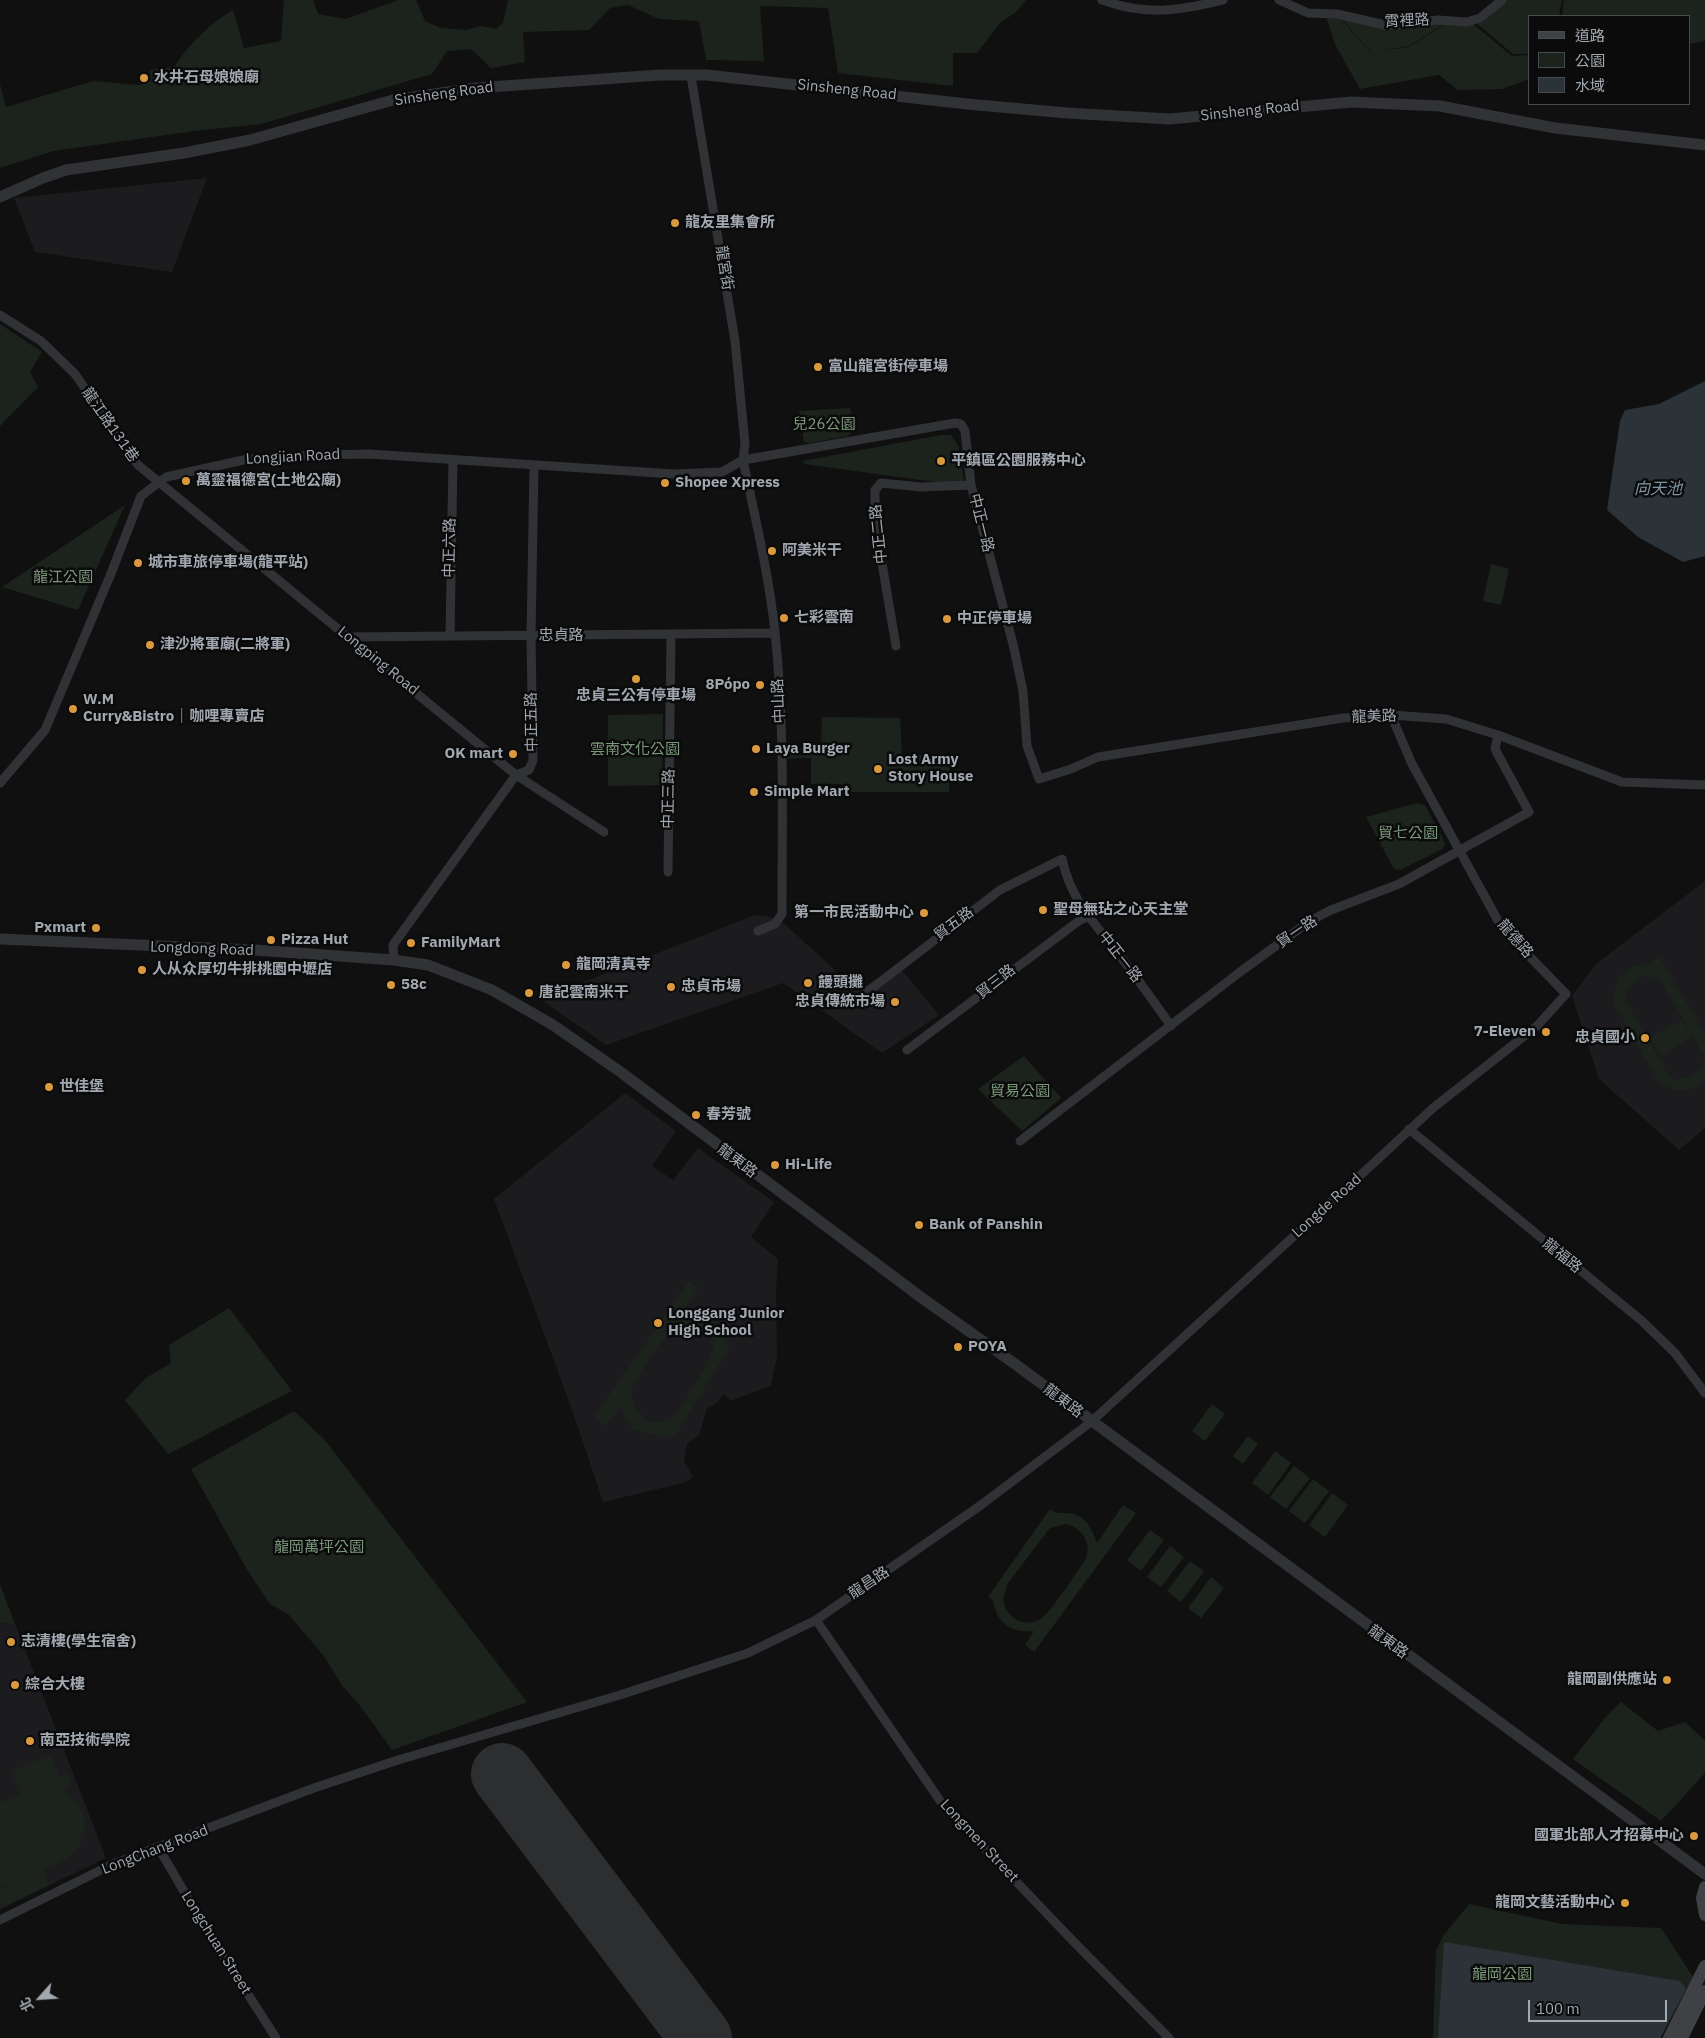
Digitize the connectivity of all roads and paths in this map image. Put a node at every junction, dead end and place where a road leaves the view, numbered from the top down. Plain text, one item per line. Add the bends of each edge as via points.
1 (1102, 0) edge
2 (1224, 0) edge
3 (1279, 0) edge
4 (1502, 0) edge
5 (691, 76) junction
6 (1705, 146) edge
7 (0, 197) edge
8 (0, 315) edge
9 (453, 460) junction
10 (743, 460) junction
11 (534, 465) junction
12 (158, 482) junction
13 (971, 485) junction
14 (775, 633) junction
15 (450, 636) junction
16 (531, 636) junction
17 (672, 636) junction
18 (348, 637) junction
19 (896, 646) dead end
20 (1391, 715) junction
21 (1498, 735) junction
22 (516, 776) junction
23 (1039, 779) joint
24 (0, 783) edge
25 (1705, 785) edge
26 (604, 832) dead end
27 (1458, 851) junction
28 (1062, 859) joint
29 (668, 872) dead end
30 (1087, 918) junction
31 (758, 931) dead end
32 (0, 939) edge
33 (394, 960) junction
34 (854, 1002) dead end
35 (1171, 1026) junction
36 (907, 1050) dead end
37 (1409, 1129) junction
38 (1020, 1141) dead end
39 (1705, 1393) edge
40 (1091, 1422) junction
41 (816, 1620) junction
42 (620, 1695) joint
43 (158, 1848) junction
44 (1705, 1874) edge
45 (1705, 1886) edge
46 (1705, 1915) edge
47 (0, 1920) edge
48 (1705, 1966) edge
49 (1705, 1991) edge
50 (276, 2038) edge
51 (1169, 2038) edge
52 (1669, 2038) edge
53 (1682, 2038) edge

1 - 2 street via 1140,11 1192,8
3 - 4 street, 霄裡路 via 1308,13 1337,14 1385,25 1438,20 1467,22 1480,18
5 - 6 street, Sinsheng Road via 707,75 1067,113 1170,119 1351,102 1440,106 1564,130
5 - 7 street, Sinsheng Road via 475,88 393,100 250,140 184,154 66,170
5 - 10 street, 龍宮街 via 735,341 745,444
8 - 12 street, 龍江路131巷 via 41,341 75,374 138,465
9 - 11 street, Longjian Road
9 - 12 street, Longjian Road via 369,454 248,459 184,472
9 - 15 street, 中正六路
10 - 11 street, Longjian Road via 722,472 674,474
10 - 13 street, 中正一路 via 956,423 961,424 965,432
10 - 14 street, 中山路
11 - 16 street, 中正五路
12 - 18 street, Longping Road
12 - 24 street, Longjian Road via 141,496 45,730
13 - 19 street, 中正二路 via 922,487 881,483 875,490 875,522
13 - 23 street, 中正一路 via 1013,644 1023,691 1027,746
14 - 17 street, 忠貞路
14 - 31 street, 中山路 via 781,754 782,914 775,924
15 - 16 street, 忠貞路
15 - 18 street, 忠貞路
16 - 17 street, 忠貞路
16 - 22 street, 中正五路 via 533,760 529,770
17 - 29 street, 中正三路
18 - 22 street, Longping Road
20 - 21 street, 龍美路 via 1446,719
20 - 23 street, 龍美路 via 1342,718 1098,757
20 - 27 street via 1412,764
21 - 25 street, 龍美路 via 1622,782
21 - 27 street, 貿一路 via 1495,749 1529,812
22 - 26 street, Longping Road
22 - 33 street, 中正五路 via 393,945
27 - 35 street, 貿一路 via 1399,884 1310,921
27 - 37 street, Longde Road via 1502,928 1566,994 1537,1026
28 - 30 street, 中正一路
28 - 34 street, 貿五路 via 1000,890
30 - 35 street, 中正一路 via 1114,948
30 - 36 street, 貿三路 via 1036,951
32 - 33 street, Longdong Road via 255,950
33 - 40 street, 龍東路 via 428,965 492,990 553,1025
35 - 38 street, 貿一路
37 - 39 street, 龍福路 via 1642,1321 1675,1352
37 - 40 street, Longde Road
40 - 41 street, 龍昌路 via 981,1505
40 - 44 street, 龍東路
41 - 42 street, 龍昌路 via 755,1650
41 - 51 street, Longmen Street via 943,1805
42 - 43 street, LongChang Road via 398,1760 314,1788
43 - 47 street, LongChang Road via 113,1864
43 - 50 street, Longchuan Street
45 - 46 main road via 1702,1898
48 - 52 main road
49 - 53 main road

